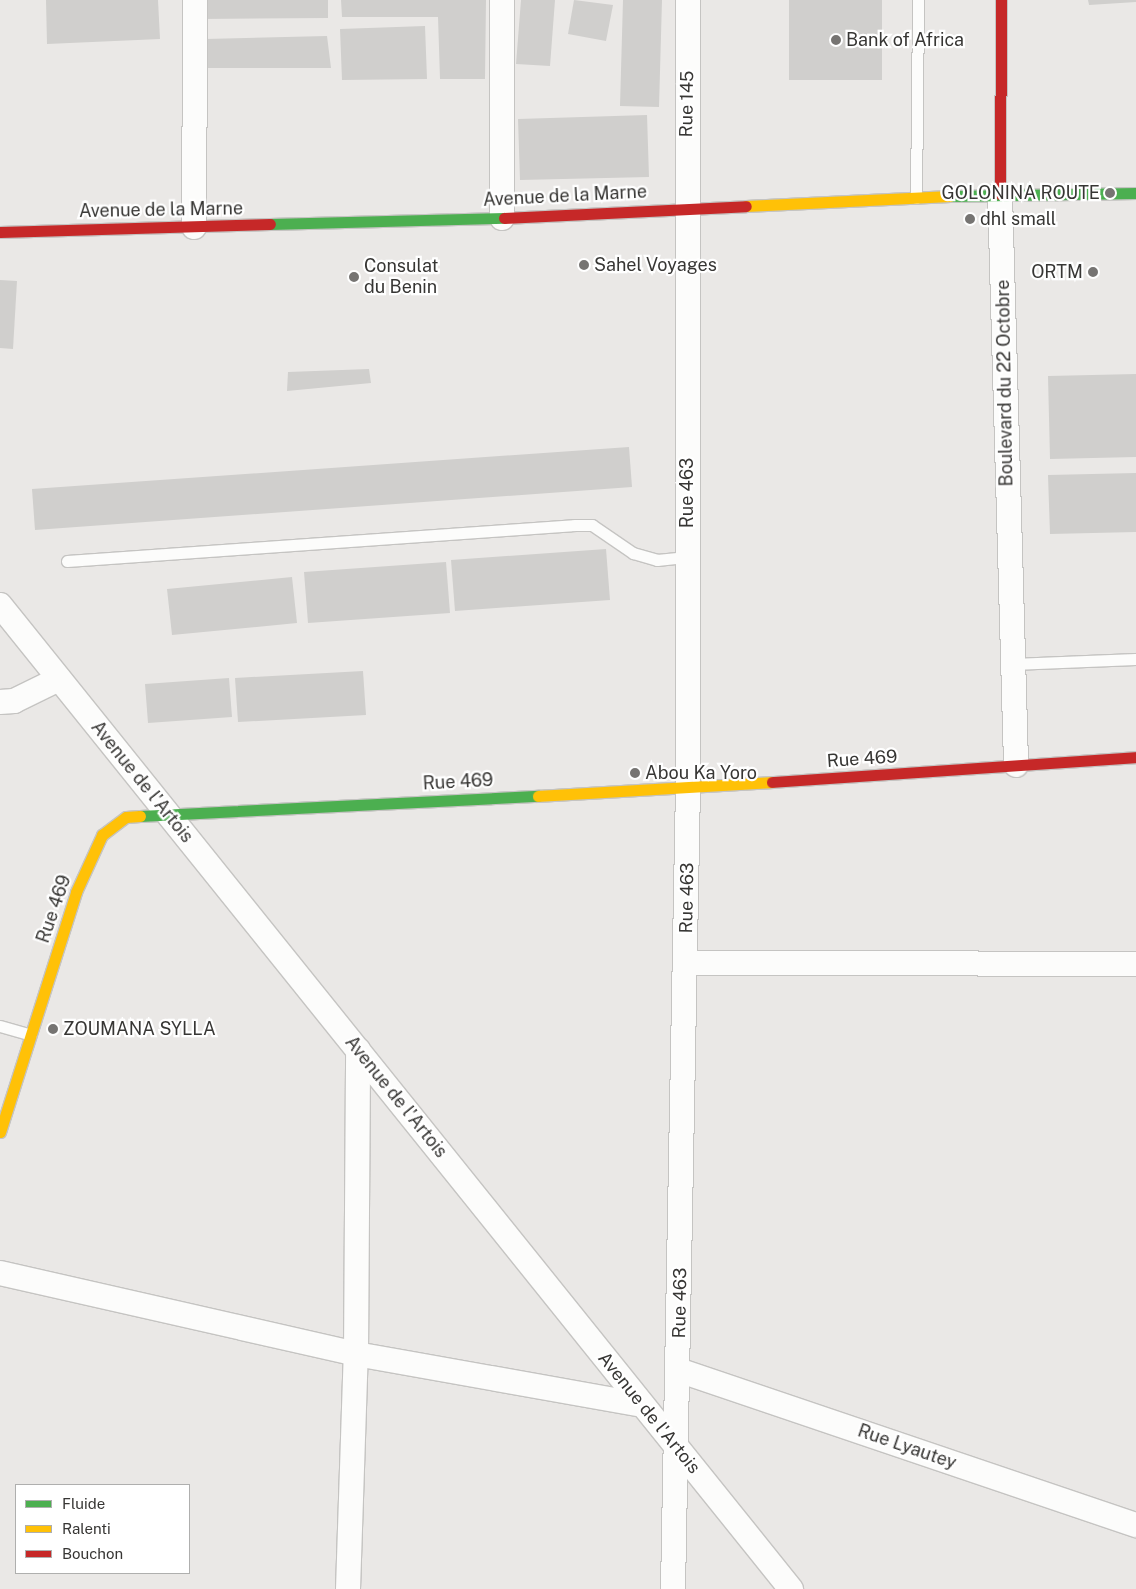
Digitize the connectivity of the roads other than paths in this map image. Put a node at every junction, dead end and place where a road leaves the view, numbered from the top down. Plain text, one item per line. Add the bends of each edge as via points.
1 (195, 0) edge
2 (502, 0) edge
3 (688, 0) edge
4 (918, 0) edge
5 (1001, 0) edge
6 (1135, 192) edge
7 (1000, 194) junction
8 (916, 199) junction
9 (685, 207) junction
10 (502, 218) junction
11 (194, 227) junction
12 (0, 232) edge
13 (687, 557) junction
14 (67, 562) dead end
15 (0, 605) edge
16 (1136, 659) edge
17 (1012, 664) junction
18 (59, 679) junction
19 (0, 702) edge
20 (1136, 757) edge
21 (1016, 765) junction
22 (688, 788) junction
23 (167, 813) junction
24 (687, 963) junction
25 (1136, 964) edge
26 (0, 1026) edge
27 (31, 1035) junction
28 (358, 1050) junction
29 (0, 1132) edge
30 (0, 1273) edge
31 (356, 1354) junction
32 (678, 1370) junction
33 (643, 1405) junction
34 (677, 1448) junction
35 (1136, 1525) edge
36 (348, 1589) edge
37 (673, 1589) edge
38 (791, 1589) edge

1 - 11 street
2 - 10 street
3 - 9 street, Rue 145
4 - 8 lane
5 - 7 street, Boulevard du 22 Octobre
6 - 7 street, Avenue de la Marne
7 - 8 street, Avenue de la Marne
7 - 17 street, Boulevard du 22 Octobre
8 - 9 street, Avenue de la Marne
9 - 10 street, Avenue de la Marne
9 - 13 street, Rue 463
10 - 11 street, Avenue de la Marne
11 - 12 street, Avenue de la Marne
13 - 14 lane via 657,560 633,553 592,525 576,525
13 - 22 street, Rue 463
15 - 18 street, Avenue de l'Artois
16 - 17 lane
17 - 21 street, Boulevard du 22 Octobre
18 - 19 street via 14,701
18 - 23 street, Avenue de l'Artois
20 - 21 street, Rue 469
21 - 22 street, Rue 469
22 - 23 street, Rue 469
22 - 24 street, Rue 463
23 - 27 street, Rue 469 via 126,817 102,835 76,892
23 - 28 street, Avenue de l'Artois
24 - 25 street
24 - 32 street, Rue 463
26 - 27 lane
27 - 29 street, Rue 469
28 - 31 street
28 - 33 street, Avenue de l'Artois
30 - 31 street
31 - 33 street
31 - 36 street
32 - 34 street, Rue 463
32 - 35 street, Rue Lyautey
33 - 34 street, Avenue de l'Artois
34 - 37 street, Rue 463
34 - 38 street, Avenue de l'Artois

